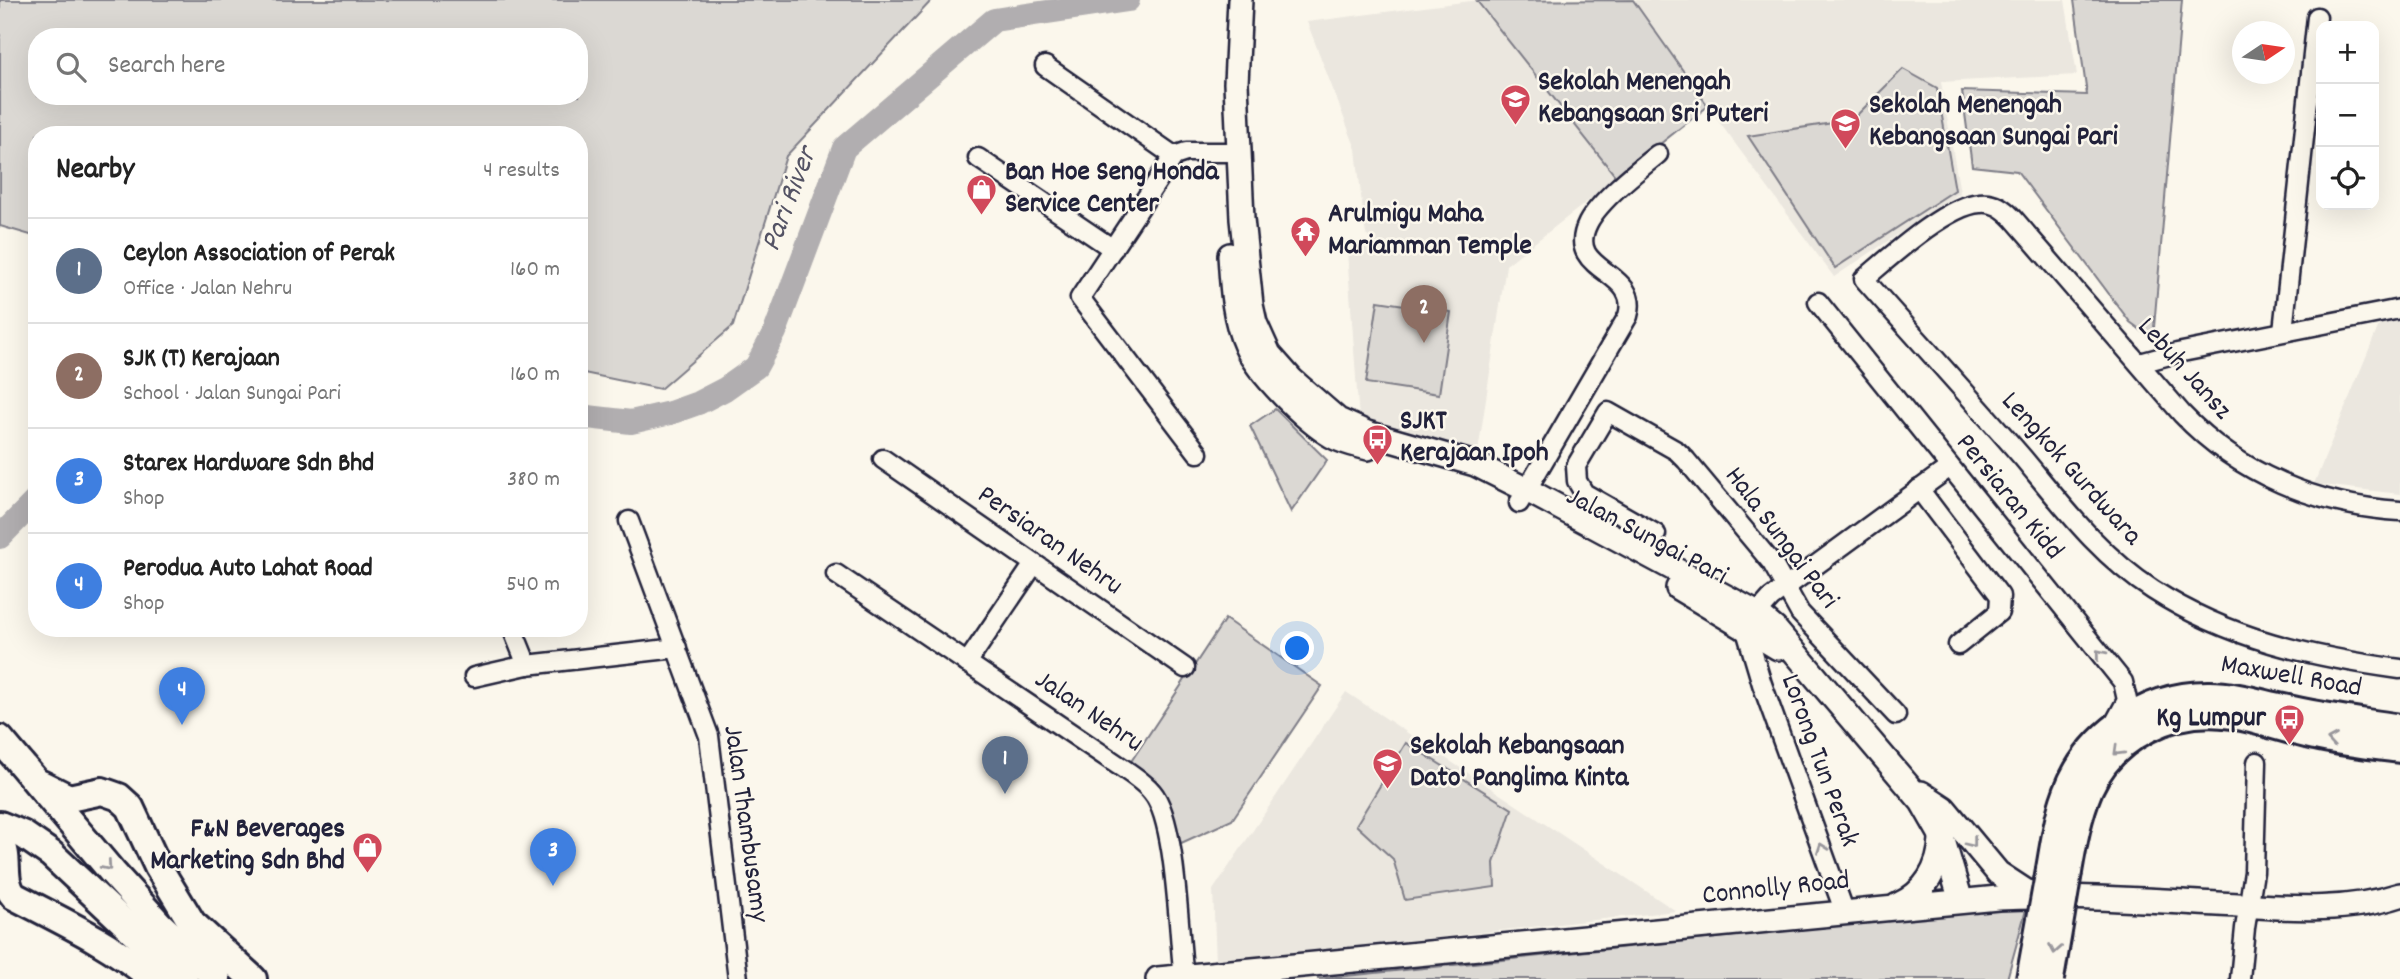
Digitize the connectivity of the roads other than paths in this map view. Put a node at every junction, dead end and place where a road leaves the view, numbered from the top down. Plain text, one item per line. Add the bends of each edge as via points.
1 (1229, 0) edge
2 (1240, 0) edge
3 (2317, 17) dead end
4 (1231, 45) junction
5 (1045, 66) dead end
6 (1231, 152) junction
7 (1658, 154) dead end
8 (1174, 156) junction
9 (978, 158) dead end
10 (1113, 249) junction
11 (1864, 279) joint
12 (1818, 302) dead end
13 (2400, 309) edge
14 (2283, 331) junction
15 (2140, 363) junction
16 (1198, 453) dead end
17 (883, 459) dead end
18 (1950, 467) junction
19 (1919, 489) junction
20 (1584, 493) junction
21 (1523, 496) junction
22 (2400, 511) edge
23 (1572, 514) junction
24 (629, 521) dead end
25 (1657, 559) junction
26 (1034, 564) junction
27 (836, 573) dead end
28 (1786, 587) junction
29 (1750, 620) junction
30 (516, 637) edge
31 (1958, 645) dead end
32 (677, 648) junction
33 (967, 663) junction
34 (527, 665) junction
35 (1185, 668) dead end
36 (2400, 669) edge
37 (474, 677) dead end
38 (1896, 715) dead end
39 (2400, 727) edge
40 (2108, 732) junction
41 (0, 739) edge
42 (2400, 749) edge
43 (2257, 762) dead end
44 (33, 779) junction
45 (1904, 782) junction
46 (119, 797) junction
47 (0, 825) edge
48 (81, 835) junction
49 (1942, 837) junction
50 (0, 841) edge
51 (63, 864) junction
52 (2059, 870) junction
53 (2400, 895) edge
54 (2033, 896) junction
55 (1961, 901) junction
56 (2249, 906) junction
57 (1892, 908) junction
58 (1845, 913) junction
59 (47, 914) junction
60 (152, 933) junction
61 (1184, 977) junction
62 (153, 979) edge
63 (184, 979) edge
64 (217, 979) edge
65 (253, 979) edge
66 (738, 979) edge
67 (1158, 979) edge
68 (2030, 979) edge
69 (2050, 979) edge
70 (2240, 979) edge

1 - 4 main road, Jalan Sungai Pari
2 - 4 main road, Jalan Sungai Pari
3 - 14 street
4 - 6 main road, Jalan Sungai Pari
5 - 8 street
6 - 8 street
6 - 21 main road, Jalan Sungai Pari via 1251,305 1269,354 1338,420 1468,478
7 - 21 street via 1589,222 1583,236 1584,251 1592,262 1628,291 1630,308
8 - 10 street
9 - 10 street
10 - 16 street via 1080,298
11 - 15 street, Lebuh Jansz via 1914,237 1969,205 1989,203 2007,211
11 - 36 street, Lengkok Gurdwara via 2080,528 2129,573 2185,608 2256,639
12 - 18 street, Persiaran Kidd
13 - 14 street
14 - 15 street
15 - 22 street, Lebuh Jansz via 2198,431 2262,475 2337,502
17 - 26 street, Persiaran Nehru
18 - 19 street
40 -> 18 street, Persiaran Kidd via 2126,705 2123,682
19 - 28 street
19 - 31 street via 2000,596 1999,612
20 - 23 street
20 - 25 street via 1656,534
20 - 28 street, Hala Sungai Pari via 1576,466 1608,412 1686,460 1772,563
21 - 23 main road, Jalan Sungai Pari
21 - 29 main road, Jalan Sungai Pari via 1651,573
23 - 25 main road, Jalan Sungai Pari
24 - 32 street, Jalan Thambusamy
25 - 29 main road, Jalan Sungai Pari
26 - 33 street
26 - 35 street, Persiaran Nehru
27 - 33 street, Jalan Nehru
28 - 29 street
28 - 38 street, Hala Sungai Pari via 1800,613
29 - 45 main road via 1818,679
58 -> 29 street, Lorong Tun Perak via 1762,684
30 - 34 street
32 - 34 street
32 - 66 street, Jalan Thambusamy via 713,752
33 - 61 street, Jalan Nehru via 1153,792 1164,816 1172,858
34 - 37 street
39 - 40 main road, Maxwell Road via 2208,694 2147,707
40 - 52 main road, Maxwell Road via 2071,782 2059,818
41 - 44 main road
42 -> 52 main road, Maxwell Road via 2317,737 2231,715 2167,720 2130,739 2101,769
43 - 56 street via 2255,872
44 - 46 main road via 69,798 103,791
44 - 48 main road
45 - 49 main road
45 -> 54 main road via 1944,808 1998,873
46 - 48 main road via 86,807 80,815
46 - 65 main road via 130,807 158,867 192,923
47 - 51 main road via 33,840
48 -> 60 main road
49 - 55 main road
49 - 57 main road via 1931,877 1921,891
50 - 59 main road via 10,891
51 - 59 main road via 34,858 22,869 26,889
51 - 60 main road
52 - 68 main road, Maxwell Road, bridge
52 -> 69 main road, Maxwell Road, bridge
53 - 56 main road, Connolly Road via 2357,905
54 - 55 main road, Connolly Road
54 - 56 main road, Connolly Road
55 - 57 main road, Connolly Road
56 - 70 street
57 - 58 main road, Connolly Road
58 - 61 main road, Connolly Road
59 - 62 main road via 103,944
60 - 63 main road
60 - 64 main road
61 - 67 main road, Connolly Road

